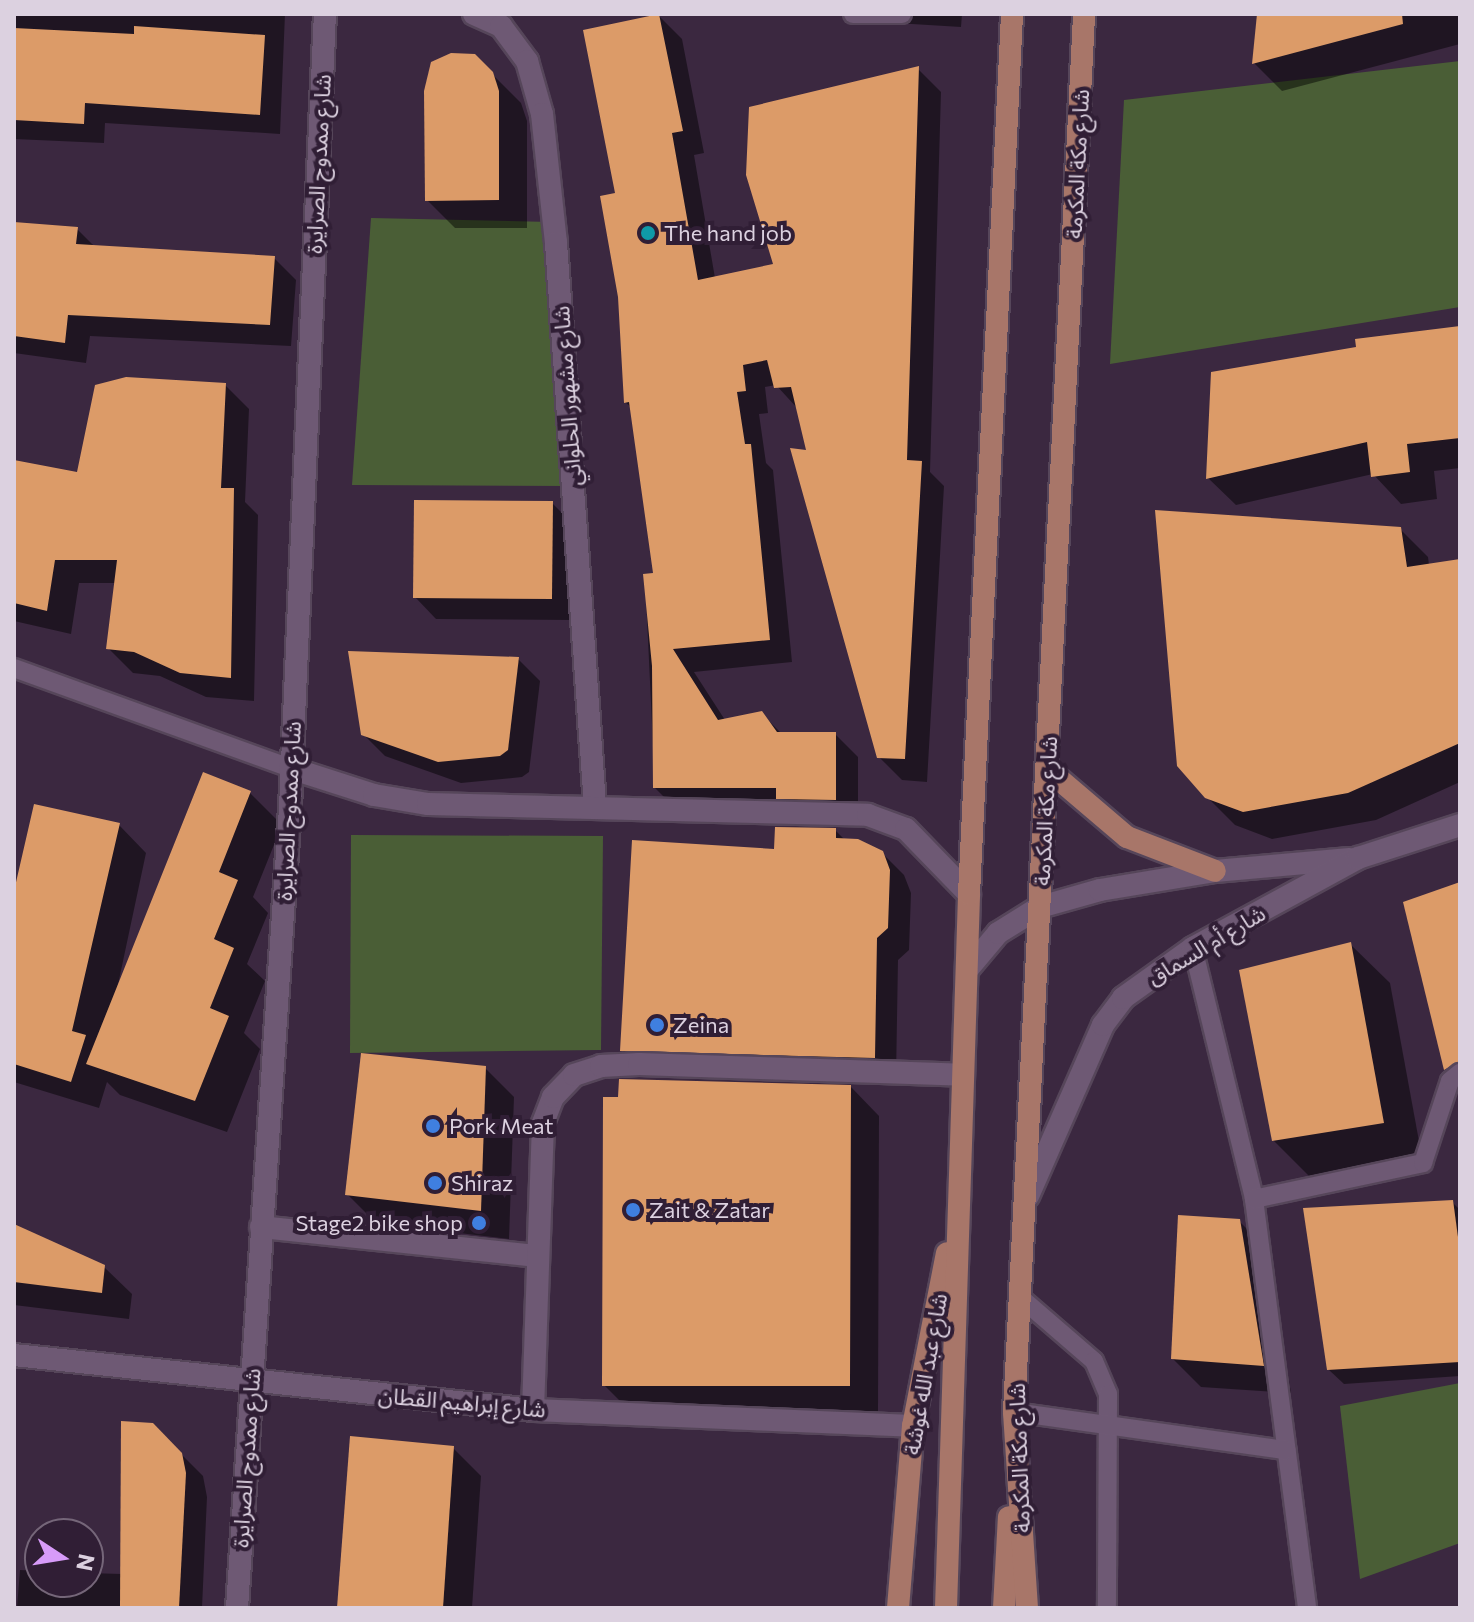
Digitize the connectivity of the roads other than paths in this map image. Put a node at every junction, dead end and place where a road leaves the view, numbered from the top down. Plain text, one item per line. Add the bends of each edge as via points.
1 (325, 14) edge
2 (474, 14) edge
3 (853, 14) edge
4 (902, 14) edge
5 (1012, 14) edge
6 (1084, 14) edge
7 (14, 668) edge
8 (290, 768) junction
9 (1047, 769) junction
10 (595, 806) junction
11 (1460, 825) edge
12 (1358, 858) junction
13 (1215, 871) junction
14 (969, 894) junction
15 (1040, 907) junction
16 (1193, 948) junction
17 (967, 970) junction
18 (1460, 1073) edge
19 (963, 1075) junction
20 (959, 1189) junction
21 (1028, 1196) junction
22 (1254, 1199) junction
23 (261, 1227) junction
24 (536, 1256) junction
25 (1021, 1298) junction
26 (14, 1355) edge
27 (251, 1381) junction
28 (533, 1410) junction
29 (1014, 1415) junction
30 (1109, 1425) junction
31 (913, 1426) junction
32 (1286, 1450) junction
33 (237, 1608) edge
34 (898, 1608) edge
35 (946, 1608) edge
36 (1004, 1608) edge
37 (1027, 1608) edge
38 (1107, 1608) edge
39 (1307, 1608) edge

1 - 8 street, شارع ممدوح الصرايرة
2 - 10 street, شارع مشهور الحلواني via 501,26 527,61 542,114 556,243
3 - 4 lane
5 - 14 main road
6 - 9 main road, شارع مكة المكرمة
7 - 8 lane
8 - 10 street via 374,795 428,804
8 - 23 street, شارع ممدوح الصرايرة
9 - 13 main road via 1127,837
9 - 15 main road, شارع مكة المكرمة
10 - 14 street via 868,815 906,829
11 - 12 street, شارع أم السماق
12 - 13 street, شارع أم السماق
12 - 16 street, شارع أم السماق
13 - 15 street, شارع أم السماق via 1100,890
14 - 17 main road
15 - 17 street, شارع أم السماق via 998,933
15 - 21 main road, شارع مكة المكرمة
16 - 21 street, شارع أم السماق via 1123,998 1103,1025
16 - 22 lane
17 - 19 main road
18 - 22 lane via 1450,1081 1423,1163
19 - 20 main road
19 - 24 street via 639,1064 601,1066 574,1075 553,1097 543,1123
20 - 31 main road, شارع عبد الله غوشة
20 - 35 main road
21 - 25 main road, شارع مكة المكرمة
22 - 32 lane
23 - 24 street
23 - 27 street, شارع ممدوح الصرايرة
24 - 28 street
25 - 29 main road, شارع مكة المكرمة
25 - 30 lane via 1094,1361 1108,1394
26 - 27 street, شارع إبراهيم القطان
27 - 28 street, شارع إبراهيم القطان
27 - 33 street, شارع ممدوح الصرايرة
28 - 31 street, شارع إبراهيم القطان
29 - 30 lane
29 - 36 main road
29 - 37 main road, شارع مكة المكرمة
30 - 32 lane
30 - 38 lane
31 - 34 main road, شارع عبد الله غوشة
32 - 39 lane

